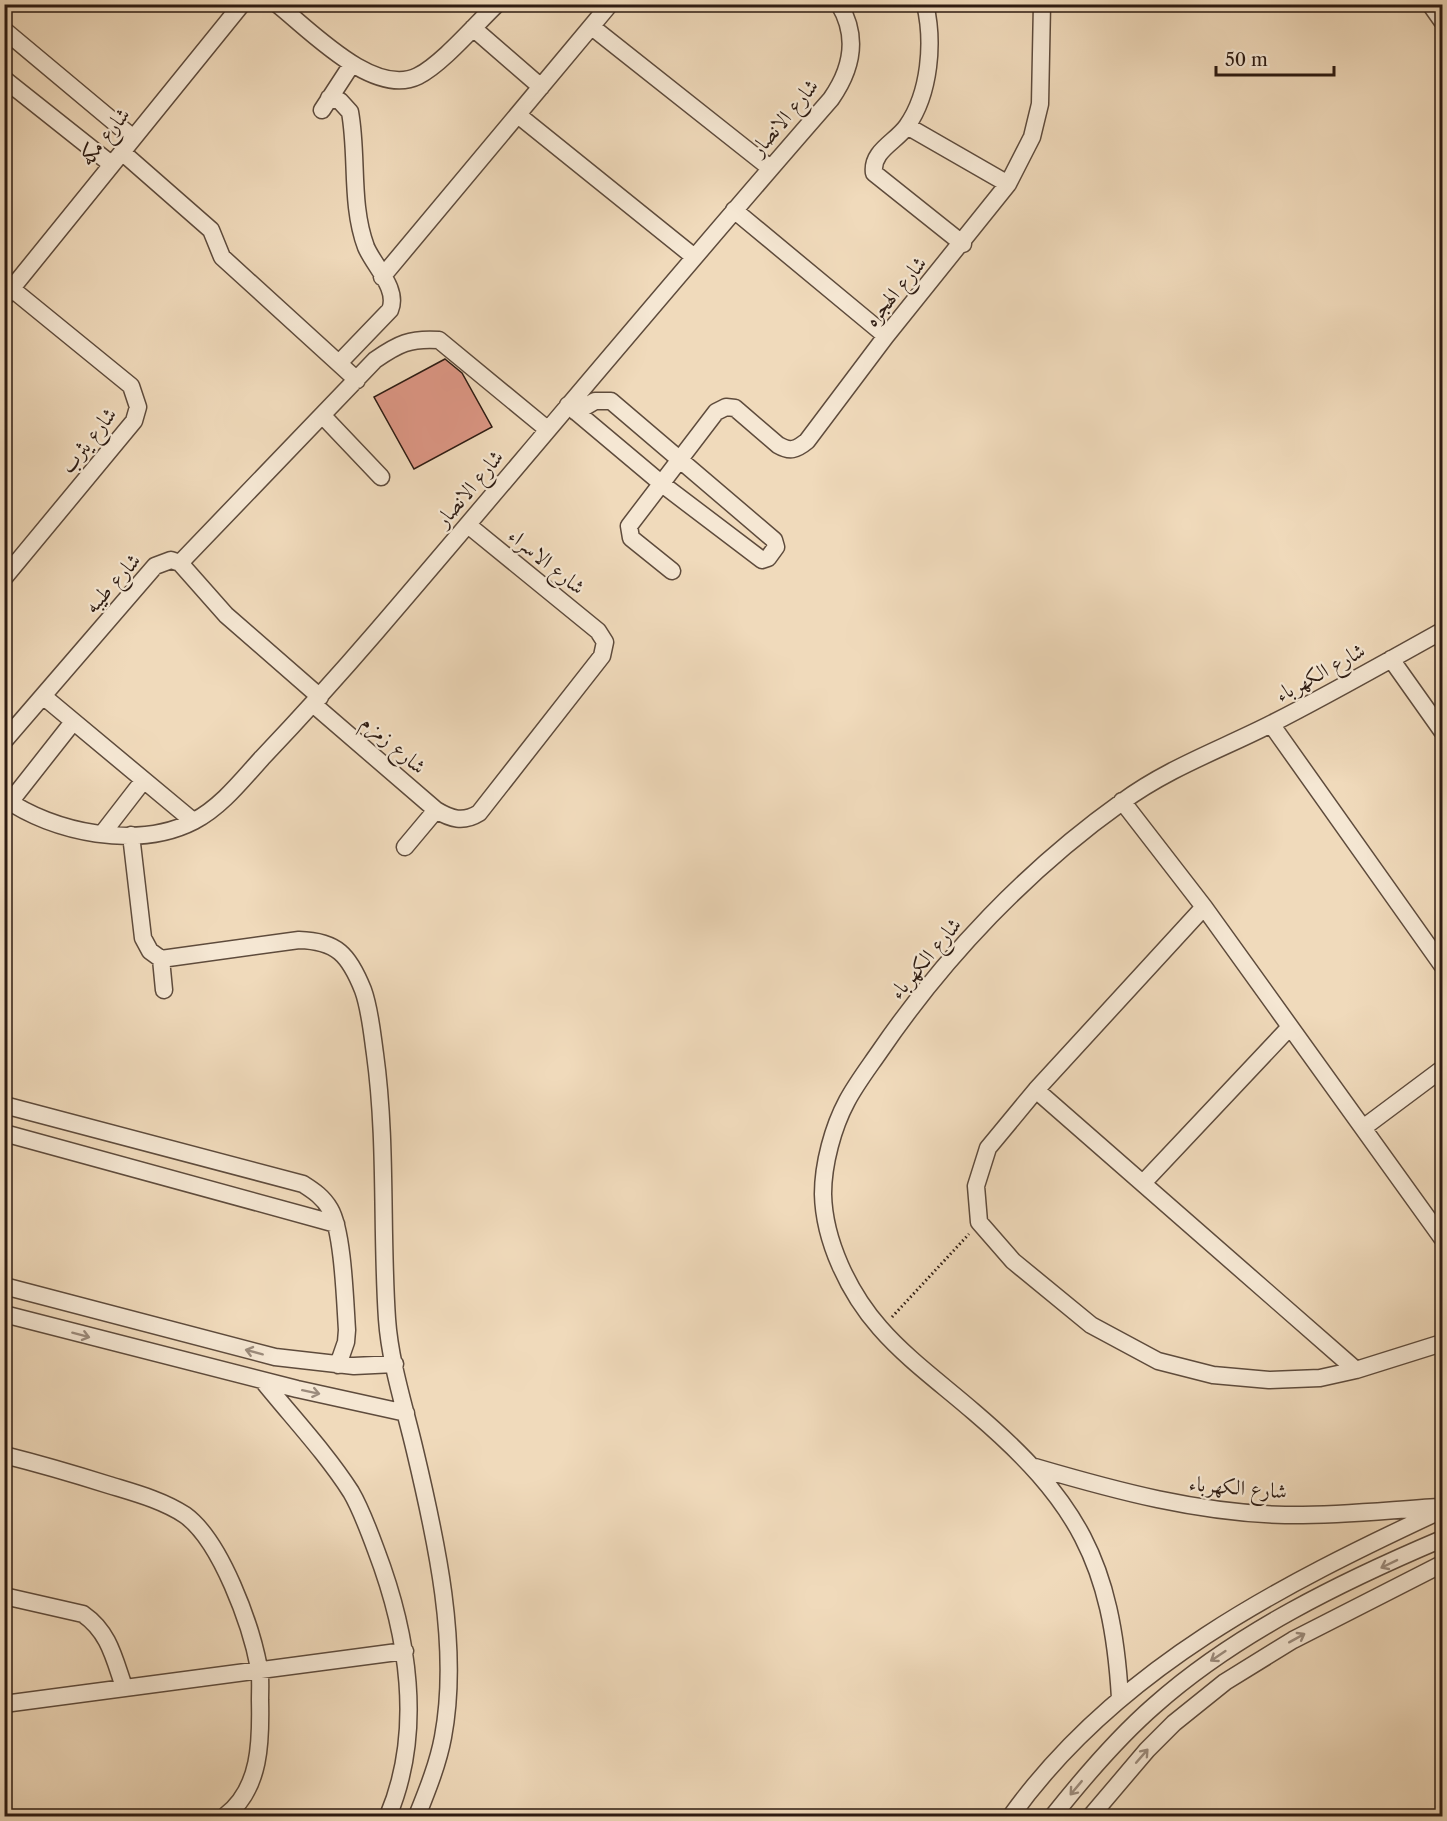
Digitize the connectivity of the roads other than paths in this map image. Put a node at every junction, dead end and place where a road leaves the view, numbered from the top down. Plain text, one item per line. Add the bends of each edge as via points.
1 (242, 4) edge
2 (278, 4) edge
3 (497, 4) edge
4 (610, 4) edge
5 (839, 4) edge
6 (925, 4) edge
7 (1042, 4) edge
8 (1430, 4) edge
9 (1443, 21) edge
10 (592, 27) junction
11 (472, 28) junction
12 (4, 30) edge
13 (352, 64) junction
14 (4, 79) edge
15 (541, 87) junction
16 (518, 114) junction
17 (907, 126) junction
18 (132, 137) junction
19 (116, 158) junction
20 (770, 168) junction
21 (1008, 184) junction
22 (734, 210) junction
23 (963, 244) junction
24 (693, 256) junction
25 (382, 277) junction
26 (8, 294) edge
27 (886, 336) junction
28 (339, 363) junction
29 (357, 380) junction
30 (572, 409) junction
31 (323, 416) junction
32 (547, 429) junction
33 (679, 459) junction
34 (381, 477) dead end
35 (662, 484) junction
36 (468, 525) junction
37 (180, 563) junction
38 (672, 571) dead end
39 (4, 578) edge
40 (1443, 631) edge
41 (1391, 659) junction
42 (43, 696) junction
43 (316, 700) junction
44 (73, 722) junction
45 (1270, 724) junction
46 (1443, 731) edge
47 (4, 741) edge
48 (143, 781) junction
49 (7, 800) edge
50 (1122, 801) junction
51 (442, 813) junction
52 (193, 821) junction
53 (102, 834) junction
54 (131, 835) junction
55 (405, 847) dead end
56 (1204, 907) junction
57 (161, 959) junction
58 (1443, 965) edge
59 (164, 990) dead end
60 (1290, 1027) junction
61 (1443, 1069) edge
62 (1036, 1090) junction
63 (6, 1101) edge
64 (1363, 1128) junction
65 (4, 1132) edge
66 (1143, 1183) junction
67 (336, 1224) junction
68 (1443, 1238) edge
69 (4, 1286) edge
70 (46, 1298) junction
71 (4, 1314) edge
72 (39, 1323) junction
73 (1443, 1343) edge
74 (395, 1364) junction
75 (338, 1365) junction
76 (1356, 1370) junction
77 (263, 1381) junction
78 (406, 1413) junction
79 (4, 1455) edge
80 (1035, 1467) junction
81 (1443, 1508) edge
82 (1443, 1539) edge
83 (1443, 1564) edge
84 (4, 1596) edge
85 (405, 1650) junction
86 (259, 1668) junction
87 (124, 1687) junction
88 (1120, 1698) junction
89 (4, 1704) edge
90 (225, 1816) edge
91 (388, 1816) edge
92 (417, 1816) edge
93 (1011, 1816) edge
94 (1053, 1816) edge
95 (1091, 1816) edge

1 - 18 street, شارع مكه
2 - 13 street
3 - 11 street
4 - 10 street
5 - 20 street, شارع الانصار via 851,32 849,66 831,99
6 - 17 street via 929,63 922,93
7 - 21 street, شارع الهجره via 1040,104 1032,137
8 - 9 street
10 - 15 street
10 - 20 street
11 - 13 street via 418,76 391,82
11 - 15 street
12 - 18 street
13 - 25 street via 326,104 340,100 350,112 359,221 367,249
14 - 19 street
15 - 16 street
16 - 24 street
16 - 25 street
17 - 21 street
17 - 23 street via 877,156 874,173
18 - 19 street, شارع مكه
19 - 26 street, شارع مكه
19 - 28 street via 211,230 222,257
20 - 22 street, شارع الانصار
21 - 23 street, شارع الهجره
22 - 24 street, شارع الانصار
22 - 27 street
23 - 27 street, شارع الهجره
24 - 30 street, شارع الانصار
25 - 28 street via 393,298 390,310
26 - 39 street, شارع يثرب via 131,386 138,407 134,421
27 - 33 street, شارع الهجره via 798,448 778,445 735,408 726,407 716,412
28 - 29 street
29 - 31 street
29 - 32 street via 375,360 397,345 418,338 439,340
30 - 32 street, شارع الانصار
30 - 33 street via 595,401 611,401
30 - 35 street
31 - 34 street
31 - 37 street
32 - 36 street, شارع الانصار
33 - 35 street
33 - 35 street via 774,540 776,547 762,560
35 - 38 street via 629,526 630,538
36 - 43 street, شارع الانصار
36 - 51 street, شارع الاسراء via 598,631 605,642 602,656 479,813 461,820
37 - 42 street, شارع طيبه via 171,560 155,566
37 - 43 street via 226,615
40 - 41 street, شارع الكهرباء
41 - 45 street, شارع الكهرباء
41 - 46 street
42 - 44 street
42 - 47 street, شارع طيبه
43 - 51 street, شارع زمزم
43 - 52 street, شارع الانصار via 224,799
44 - 48 street
44 - 49 street
45 - 50 street, شارع الكهرباء via 1196,759
45 - 58 street
48 - 52 street
48 - 53 street
49 - 53 street, شارع الانصار via 41,819
50 - 56 street
50 - 80 street, شارع الكهرباء via 1050,859 993,914 902,1020 847,1101 830,1148 823,1193 838,1261 880,1329
51 - 55 street
52 - 54 street, شارع الانصار
53 - 54 street, شارع الانصار
54 - 57 street via 143,938 150,951
56 - 60 street
56 - 62 street
57 - 59 street
57 - 74 street via 299,940 330,945 353,968 364,992 377,1073 387,1322
60 - 64 street
60 - 66 street
61 - 64 street
62 - 66 street
62 - 76 street via 988,1148 976,1186 979,1222 1012,1261 1090,1325 1158,1361 1213,1375 1269,1380 1320,1378
63 - 67 street via 303,1184 324,1200
64 - 68 street
65 - 67 street
66 - 76 street
67 - 75 street via 346,1329
69 - 70 street
70 - 72 street
75 -> 70 street via 275,1357
71 - 72 street
72 -> 77 street
73 - 76 street
74 - 75 street
74 - 78 street
77 -> 78 street
77 - 85 street via 351,1492 387,1580
78 - 92 street via 435,1548 447,1649 443,1737
79 - 86 street via 154,1499 185,1515 200,1529 225,1569
80 - 81 street, شارع الكهرباء via 1120,1492 1201,1509 1286,1515
80 - 88 street, شارع الكهرباء via 1093,1553 1110,1611
81 - 88 street via 1260,1602
82 -> 94 street via 1266,1626 1209,1662 1125,1734
95 -> 83 street via 1174,1723 1225,1682 1293,1640
84 - 87 street via 83,1614 93,1621 104,1632
85 - 86 street
85 - 91 street via 408,1737 403,1778
86 - 87 street
86 - 90 street via 261,1739 256,1769 246,1792
87 - 89 street
88 - 93 street via 1068,1746

